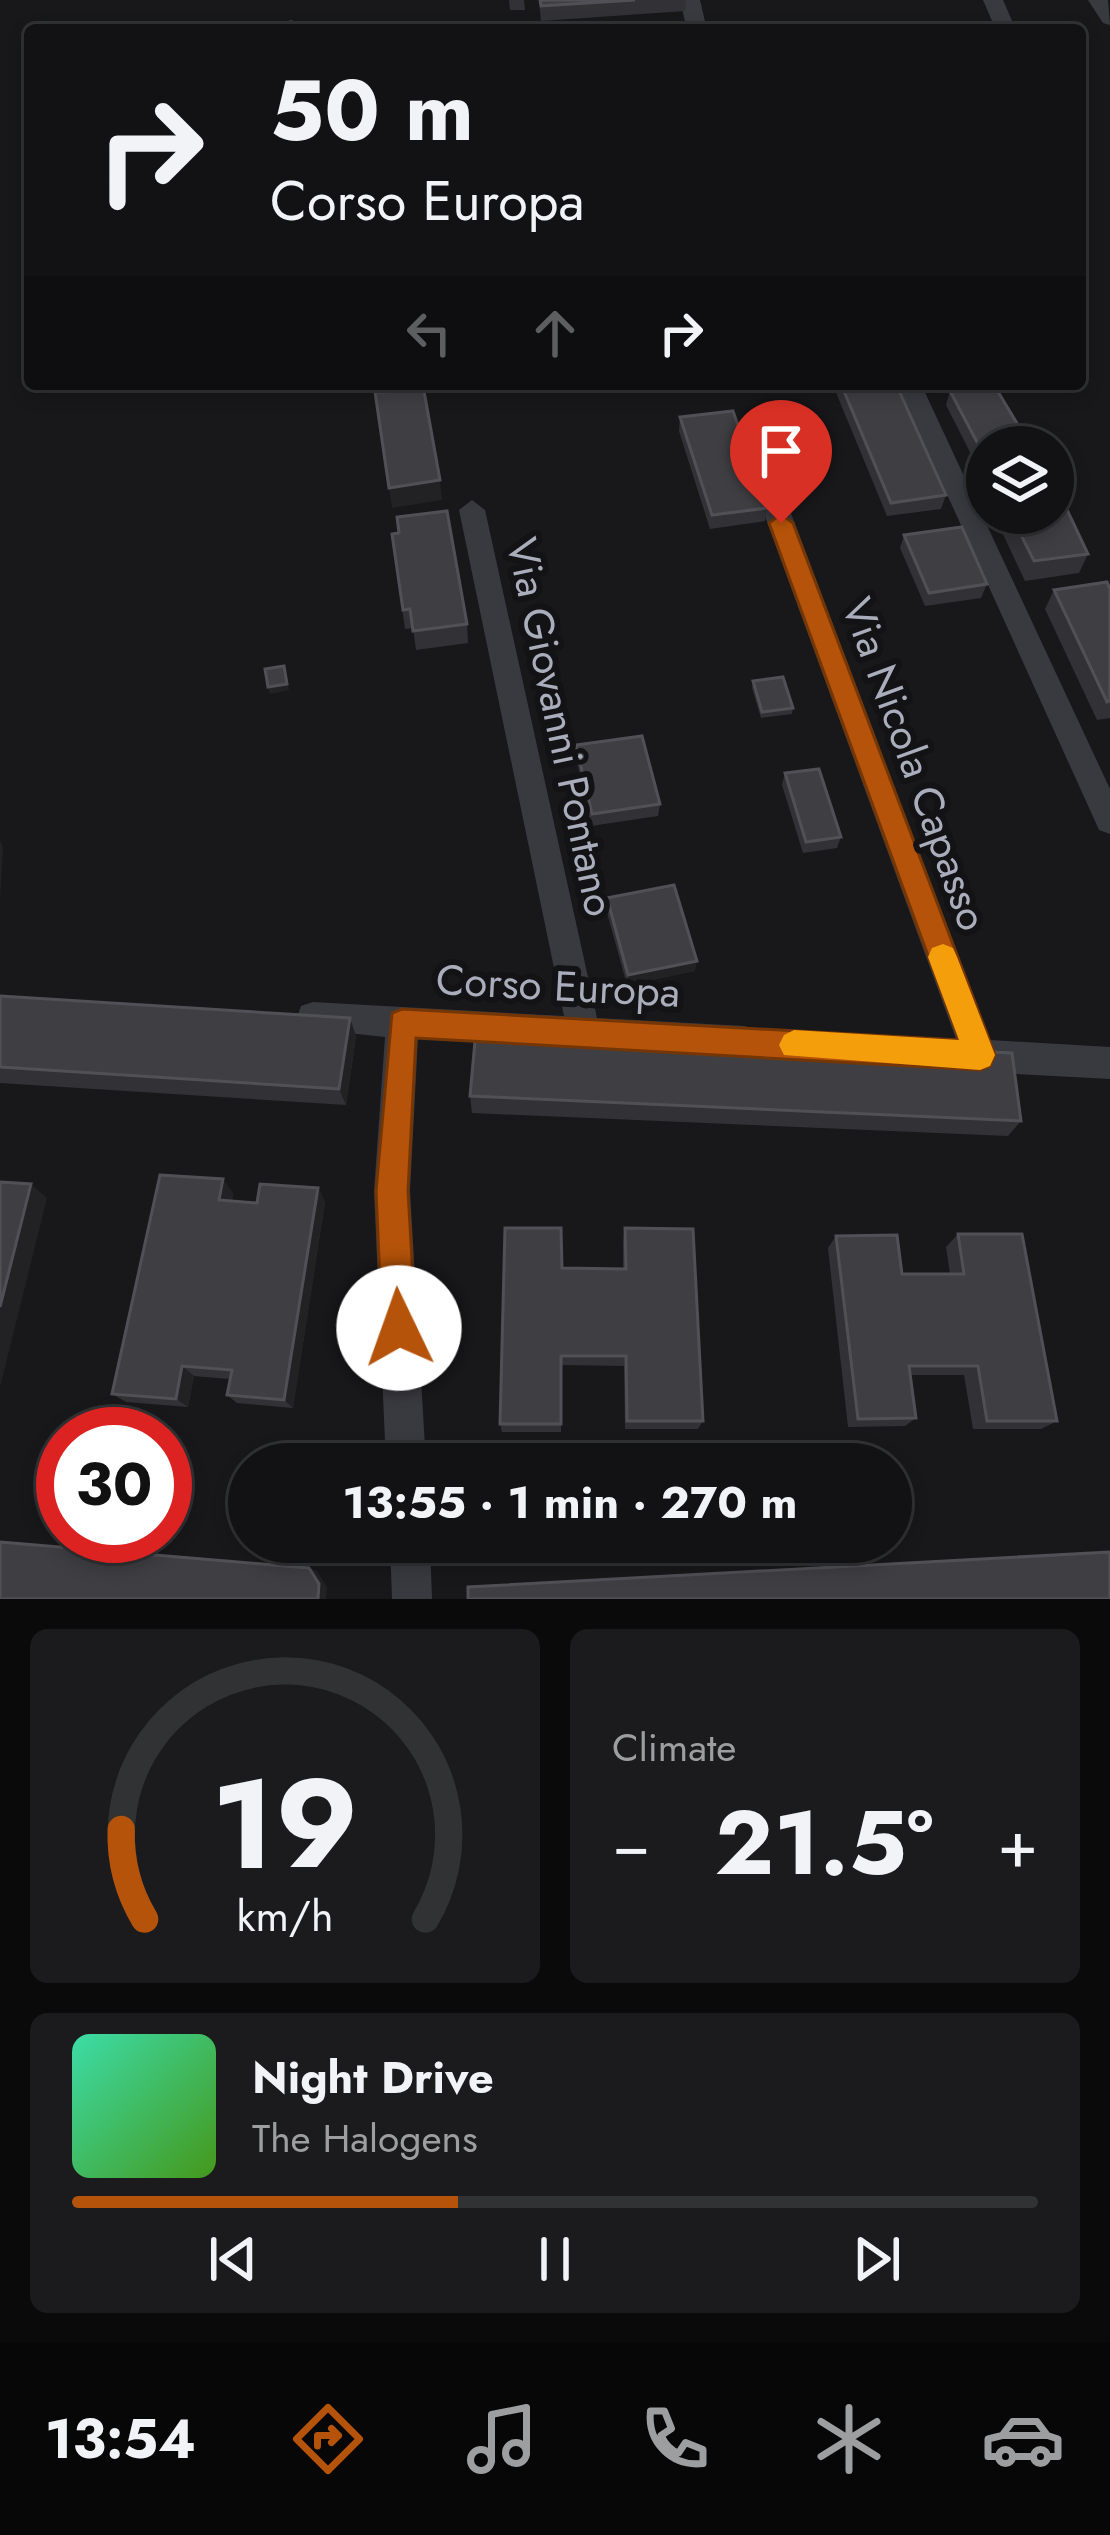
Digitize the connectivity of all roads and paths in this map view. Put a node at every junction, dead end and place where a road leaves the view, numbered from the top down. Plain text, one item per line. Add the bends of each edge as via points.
1 (1098, 0) edge
2 (1110, 20) edge
3 (912, 390) edge
4 (748, 434) dead end
5 (472, 510) dead end
6 (1110, 821) edge
7 (284, 1016) edge
8 (402, 1023) junction
9 (584, 1032) junction
10 (770, 1043) edge
11 (933, 1053) edge
12 (980, 1055) junction
13 (1110, 1063) edge
14 (405, 1443) edge
15 (411, 1563) edge
16 (412, 1599) edge

1 - 2 street
3 - 6 street
4 - 12 street, Via Nicola Capasso
5 - 9 street, Via Giovanni Pontano
7 - 8 street, Corso Europa
8 - 9 street, Corso Europa
8 - 14 street via 392,1191
9 - 10 street, Corso Europa
11 - 12 street
12 - 13 street
15 - 16 street

